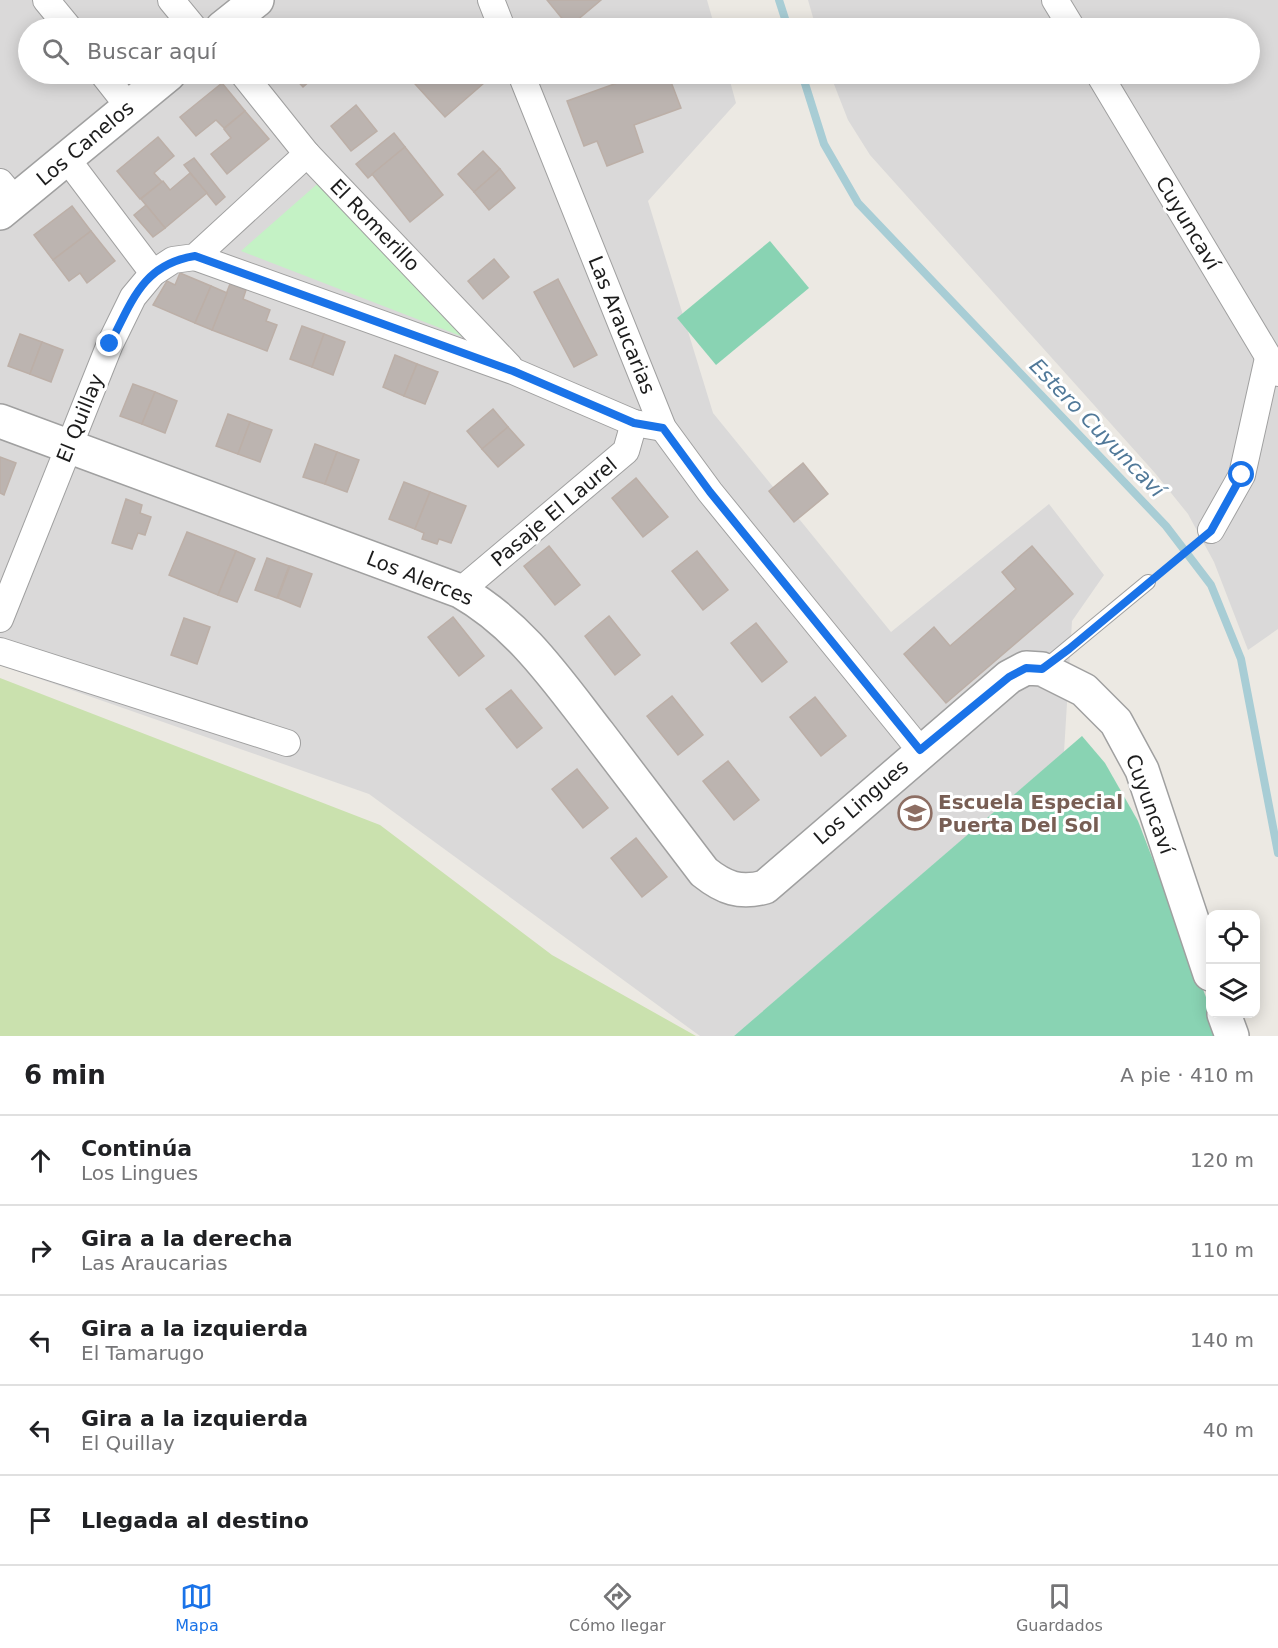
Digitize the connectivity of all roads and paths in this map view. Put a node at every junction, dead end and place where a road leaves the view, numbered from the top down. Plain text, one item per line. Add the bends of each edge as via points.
1 (46, 0) edge
2 (171, 0) edge
3 (258, 0) edge
4 (491, 0) edge
5 (1055, 0) edge
6 (61, 18) edge
7 (186, 18) edge
8 (235, 18) edge
9 (498, 18) edge
10 (1066, 18) edge
11 (112, 84) edge
12 (156, 84) edge
13 (251, 84) edge
14 (524, 84) edge
15 (1105, 84) edge
16 (129, 106) junction
17 (307, 154) junction
18 (68, 159) junction
19 (5, 199) edge
20 (195, 256) junction
21 (153, 273) junction
22 (1273, 366) edge
23 (513, 371) junction
24 (0, 421) edge
25 (634, 423) junction
26 (663, 428) junction
27 (69, 446) junction
28 (1211, 531) joint
29 (1148, 582) joint
30 (459, 591) junction
31 (0, 619) edge
32 (0, 651) edge
33 (1042, 669) junction
34 (287, 743) dead end
35 (920, 750) junction
36 (731, 889) joint
37 (1207, 964) edge
38 (1225, 1018) edge
39 (1232, 1036) edge

1 - 6 street
2 - 7 street
3 - 8 street
4 - 9 street
5 - 10 street
11 - 16 street
12 - 16 street, Los Canelos
13 - 17 street, El Romerillo
14 - 26 street, Las Araucarias
15 - 22 street, Cuyuncaví
16 - 18 street, Los Canelos
17 - 20 street, El Quillay
17 - 23 street, El Romerillo
18 - 19 street, Los Canelos
18 - 21 street
20 - 21 street, El Quillay via 173,260
20 - 23 street
21 - 27 street, El Quillay via 134,297 110,344
22 - 28 street via 1242,475
23 - 25 street
24 - 27 street, Los Alerces
25 - 26 street
25 - 30 street, Pasaje El Laurel via 626,452
26 - 35 street, Las Araucarias via 710,492
27 - 30 street, Los Alerces
27 - 31 street, El Quillay
28 - 29 path
29 - 33 lane, Los Lingues
30 - 36 street, Los Alerces via 489,607 532,649 704,872
32 - 34 street
33 - 35 street, Los Lingues via 1026,668 1009,677
33 - 37 street, Cuyuncaví via 1084,690 1116,722 1142,770
35 - 36 street, Los Lingues via 765,887 747,892
38 - 39 street

